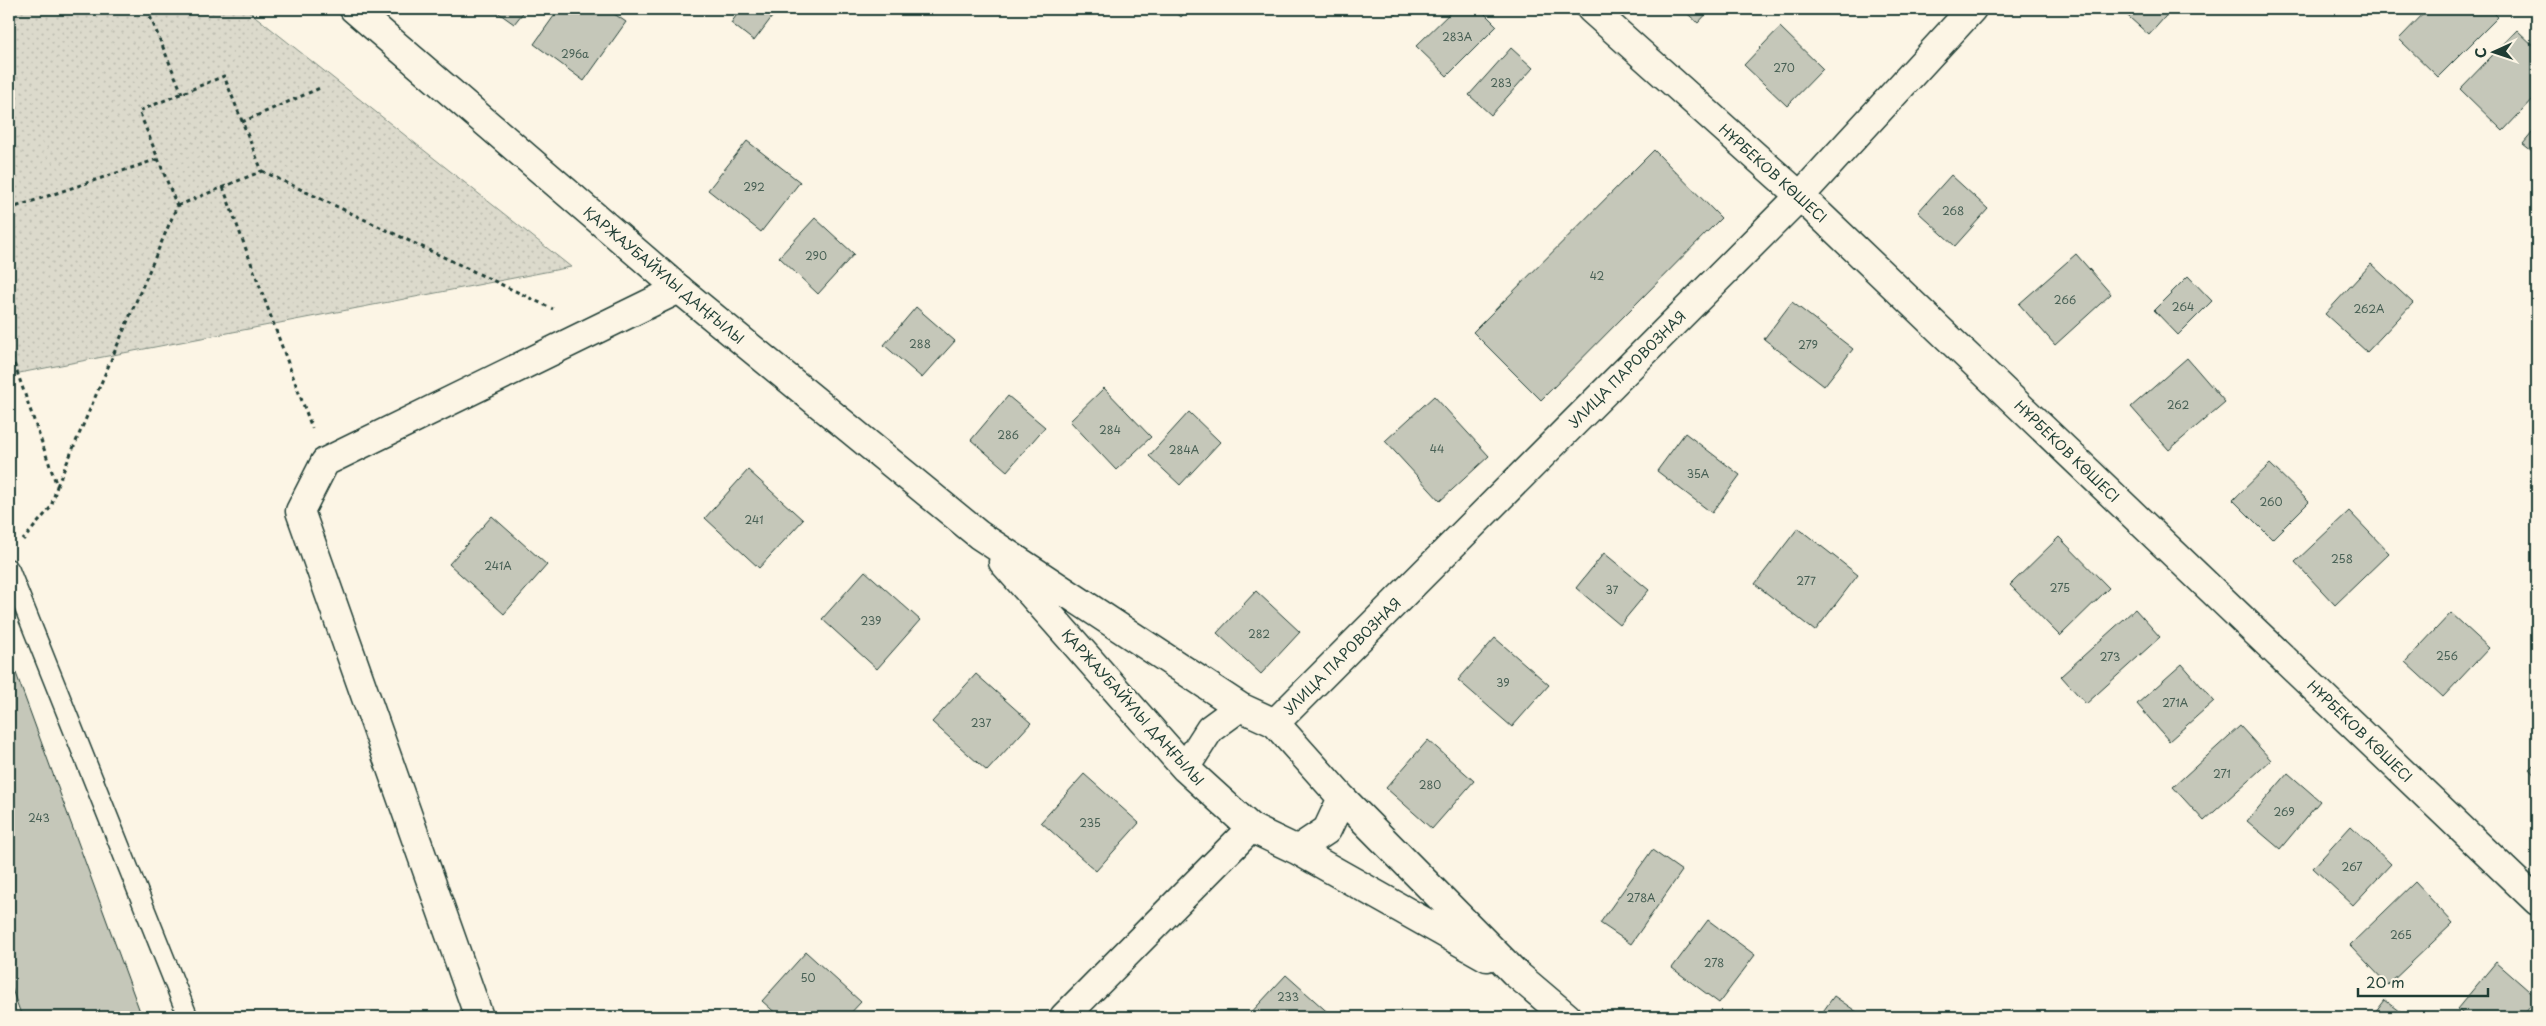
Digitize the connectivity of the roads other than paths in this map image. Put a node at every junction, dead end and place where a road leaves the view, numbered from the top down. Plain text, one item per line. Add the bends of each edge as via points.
1 (354, 9) edge
2 (1591, 9) edge
3 (1972, 9) edge
4 (1800, 196) junction
5 (679, 289) junction
6 (979, 535) junction
7 (9, 569) edge
8 (1240, 707) junction
9 (1275, 723) junction
10 (1185, 768) junction
11 (1342, 798) junction
12 (1251, 828) junction
13 (1297, 850) junction
14 (2537, 901) edge
15 (1514, 972) junction
16 (188, 1017) edge
17 (479, 1017) edge
18 (1064, 1017) edge
19 (1567, 1017) edge

1 - 5 main road, ҚАРЖАУБАЙҰЛЫ ДАҢҒЫЛЫ
2 - 4 main road, НҰРБЕКОВ КӨШЕСІ
3 - 4 main road, УЛИЦА ПАРОВОЗНАЯ
4 - 9 main road, УЛИЦА ПАРОВОЗНАЯ
4 - 14 main road, НҰРБЕКОВ КӨШЕСІ
5 - 6 main road, ҚАРЖАУБАЙҰЛЫ ДАҢҒЫЛЫ
5 - 17 main road via 325,462 300,511
6 - 8 main road, ҚАРЖАУБАЙҰЛЫ ДАҢҒЫЛЫ
6 - 10 main road, ҚАРЖАУБАЙҰЛЫ ДАҢҒЫЛЫ
7 - 16 lane
8 - 9 main road, ҚАРЖАУБАЙҰЛЫ ДАҢҒЫЛЫ
8 - 10 main road via 1210,729
9 - 11 main road, ҚАРЖАУБАЙҰЛЫ ДАҢҒЫЛЫ
10 - 12 main road, ҚАРЖАУБАЙҰЛЫ ДАҢҒЫЛЫ
11 - 13 main road via 1327,830
11 - 15 main road, ҚАРЖАУБАЙҰЛЫ ДАҢҒЫЛЫ
12 - 13 main road, ҚАРЖАУБАЙҰЛЫ ДАҢҒЫЛЫ
12 - 18 main road
13 - 15 main road, ҚАРЖАУБАЙҰЛЫ ДАҢҒЫЛЫ
15 - 19 main road, ҚАРЖАУБАЙҰЛЫ ДАҢҒЫЛЫ

